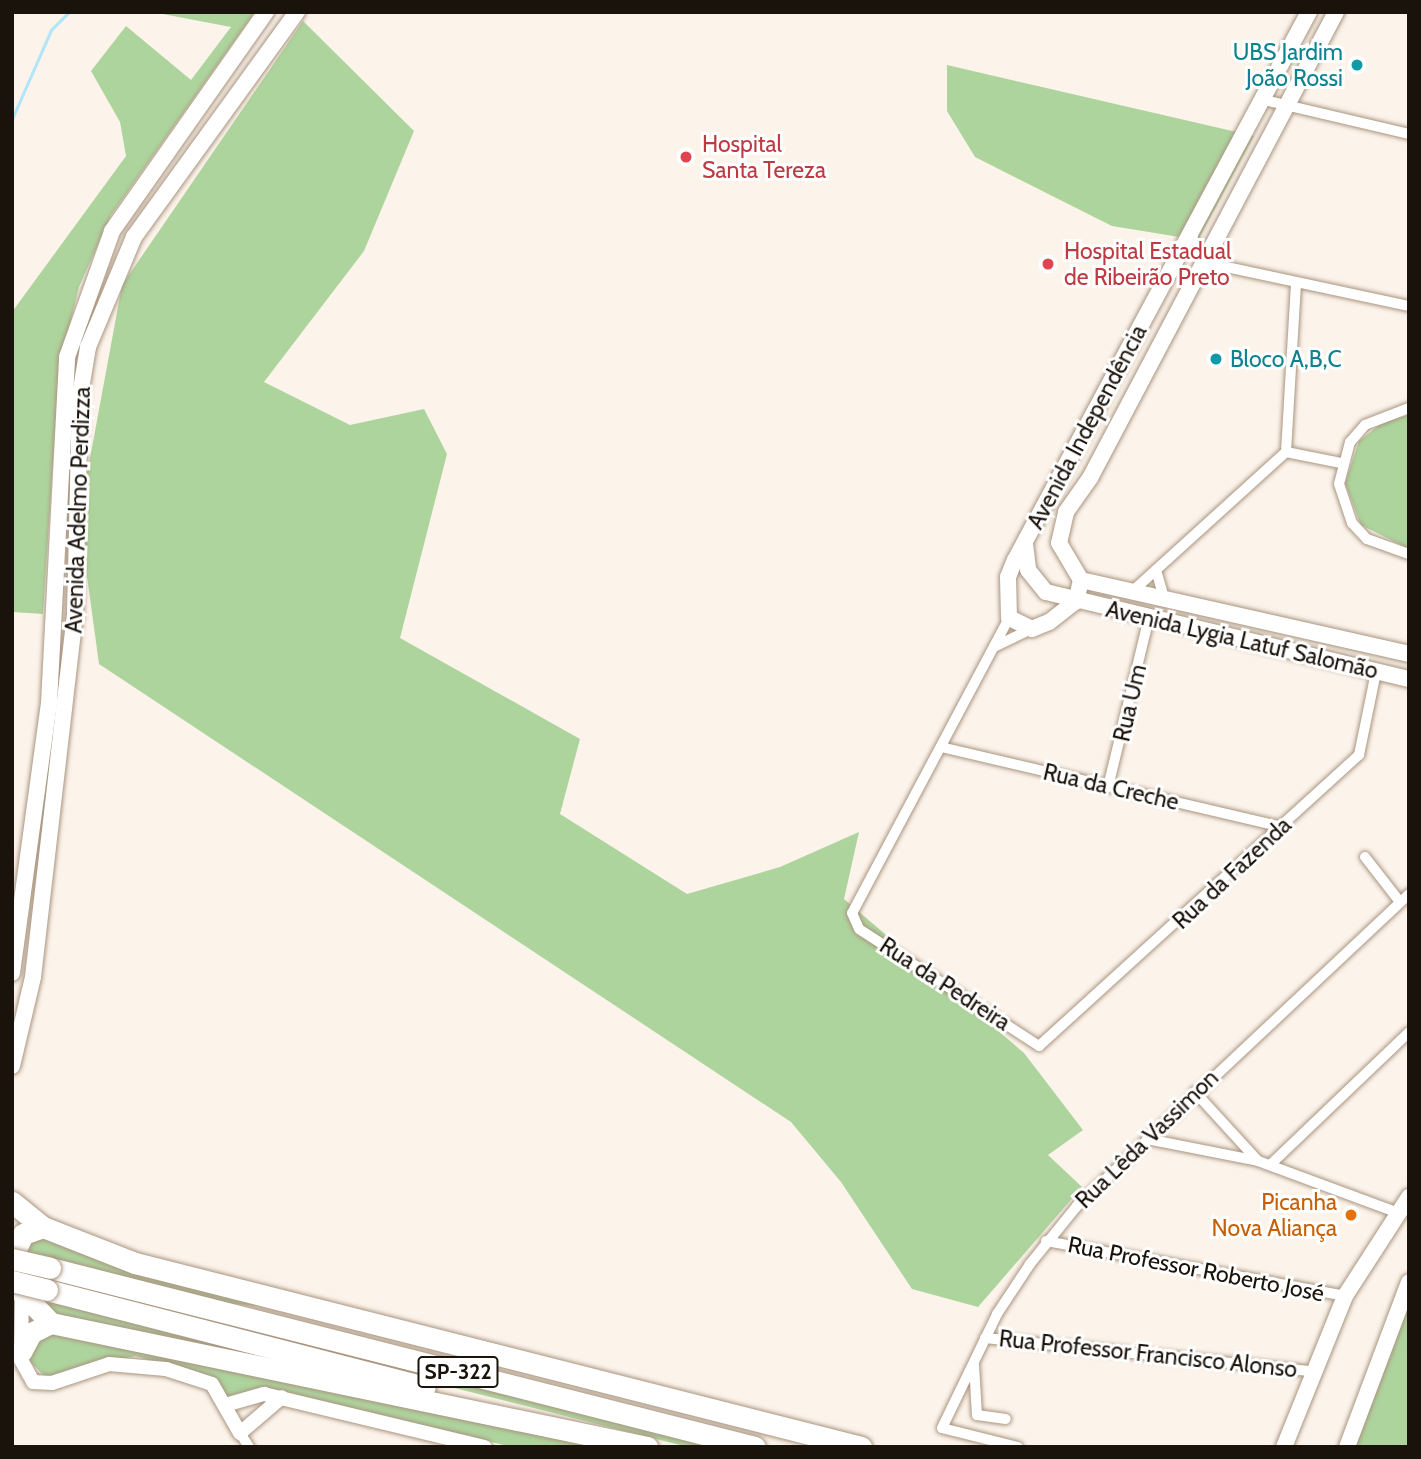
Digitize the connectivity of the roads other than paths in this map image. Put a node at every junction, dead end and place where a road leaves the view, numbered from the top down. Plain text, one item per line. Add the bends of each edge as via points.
1 (266, 12) edge
2 (297, 12) edge
3 (1309, 12) edge
4 (1336, 12) edge
5 (1261, 99) junction
6 (1283, 107) junction
7 (1409, 134) edge
8 (1191, 231) junction
9 (1203, 262) junction
10 (1296, 282) junction
11 (1409, 306) edge
12 (1409, 408) edge
13 (1286, 452) junction
14 (1341, 463) junction
15 (1025, 544) junction
16 (1409, 554) edge
17 (1156, 570) junction
18 (1081, 580) junction
19 (1136, 588) junction
20 (1163, 594) junction
21 (1076, 601) junction
22 (1009, 618) junction
23 (1149, 618) junction
24 (1032, 629) junction
25 (1409, 646) edge
26 (1386, 649) junction
27 (991, 650) junction
28 (1409, 654) edge
29 (1376, 671) junction
30 (1409, 679) edge
31 (942, 747) junction
32 (1108, 787) junction
33 (1281, 827) junction
34 (1365, 857) dead end
35 (1404, 898) edge
36 (12, 973) edge
37 (17, 1026) edge
38 (1409, 1032) edge
39 (1039, 1046) joint
40 (12, 1066) edge
41 (1195, 1092) junction
42 (1235, 1132) junction
43 (1147, 1139) junction
44 (1222, 1156) junction
45 (1258, 1161) junction
46 (1270, 1165) junction
47 (1409, 1197) edge
48 (12, 1202) edge
49 (1396, 1212) junction
50 (12, 1225) edge
51 (43, 1227) junction
52 (1046, 1241) junction
53 (15, 1253) edge
54 (1409, 1282) edge
55 (17, 1287) edge
56 (1345, 1296) junction
57 (161, 1298) junction
58 (51, 1323) junction
59 (985, 1338) junction
60 (438, 1342) junction
61 (21, 1352) junction
62 (974, 1362) junction
63 (1311, 1371) junction
64 (282, 1397) junction
65 (225, 1405) junction
66 (1006, 1419) dead end
67 (239, 1440) edge
68 (626, 1440) junction
69 (249, 1447) edge
70 (485, 1447) edge
71 (647, 1447) edge
72 (654, 1447) edge
73 (755, 1447) edge
74 (861, 1447) edge
75 (1018, 1447) edge
76 (1284, 1447) edge
77 (1347, 1447) edge

1 - 36 main road, Avenida Adelmo Perdizza via 112,231 67,357 48,703
2 - 37 main road, Avenida Adelmo Perdizza via 134,237 88,347 80,395 75,616
3 - 5 main road, Avenida Independência
4 - 6 main road, Avenida Independência
5 - 6 street
5 - 8 main road, Avenida Independência
6 - 7 street
6 - 9 main road, Avenida Independência
8 - 9 street via 1192,247
8 - 15 main road, Avenida Independência
9 - 10 street
9 - 18 main road, Avenida Independência via 1066,512 1059,543
10 - 11 street
10 - 13 street
12 - 14 street via 1365,425
13 - 14 street
13 - 17 street
14 - 16 street via 1339,484 1352,523 1385,549
15 - 21 main road, Avenida Independência via 1035,584
15 - 22 main road via 1008,577
17 - 19 street
17 - 20 street
18 - 19 main road, Avenida Lygia Latuf Salomão
18 - 21 main road
19 - 20 main road, Avenida Lygia Latuf Salomão
20 - 26 main road, Avenida Lygia Latuf Salomão
21 - 23 main road, Avenida Lygia Latuf Salomão
21 - 24 main road
22 - 24 main road
22 - 27 street
23 - 29 main road, Avenida Lygia Latuf Salomão
23 - 32 street, Rua Um
24 - 27 street
25 - 26 main road
26 - 28 main road, Avenida Lygia Latuf Salomão
26 - 29 main road
27 - 31 street
29 - 30 main road, Avenida Lygia Latuf Salomão
29 - 33 street, Rua da Fazenda via 1359,755
31 - 32 street, Rua da Creche
31 - 39 street, Rua da Pedreira via 853,920
32 - 33 street, Rua da Creche
33 - 39 street, Rua da Fazenda
34 - 35 street
35 - 41 street, Rua Lêda Vassimon
37 - 40 main road, Avenida Adelmo Perdizza
38 - 46 street
41 - 42 street
41 - 43 street, Rua Lêda Vassimon
42 - 44 street via 1234,1148
42 - 45 street
43 - 44 street
43 - 52 street, Rua Lêda Vassimon
44 - 45 street
45 - 46 street
46 - 49 street
47 - 49 main road
48 - 51 highway
49 - 56 main road
50 - 53 main road
51 - 53 highway via 23,1234
51 - 60 highway via 135,1263
52 - 56 street, Rua Professor Roberto José
52 - 59 street, Rua Lêda Vassimon
53 - 55 main road
53 - 57 highway, SP-322, bridge via 50,1268
54 - 77 main road
55 - 58 highway
55 - 61 street
55 - 68 highway, SP-322, bridge via 47,1290
56 - 63 main road
57 - 60 highway
57 - 73 highway, SP-322
58 - 61 highway via 31,1333
58 - 68 highway
59 - 62 street, Rua Lêda Vassimon
59 - 63 street, Rua Professor Francisco Alonso
60 - 74 highway
61 - 65 street via 27,1378 42,1385 131,1364 205,1380
62 - 66 street via 977,1415
62 - 75 street, Rua Lêda Vassimon via 942,1428
63 - 76 main road
64 - 65 street via 250,1393
64 - 67 street
64 - 70 street
65 - 67 street
67 - 69 street
68 - 71 highway
68 - 72 highway, SP-322

